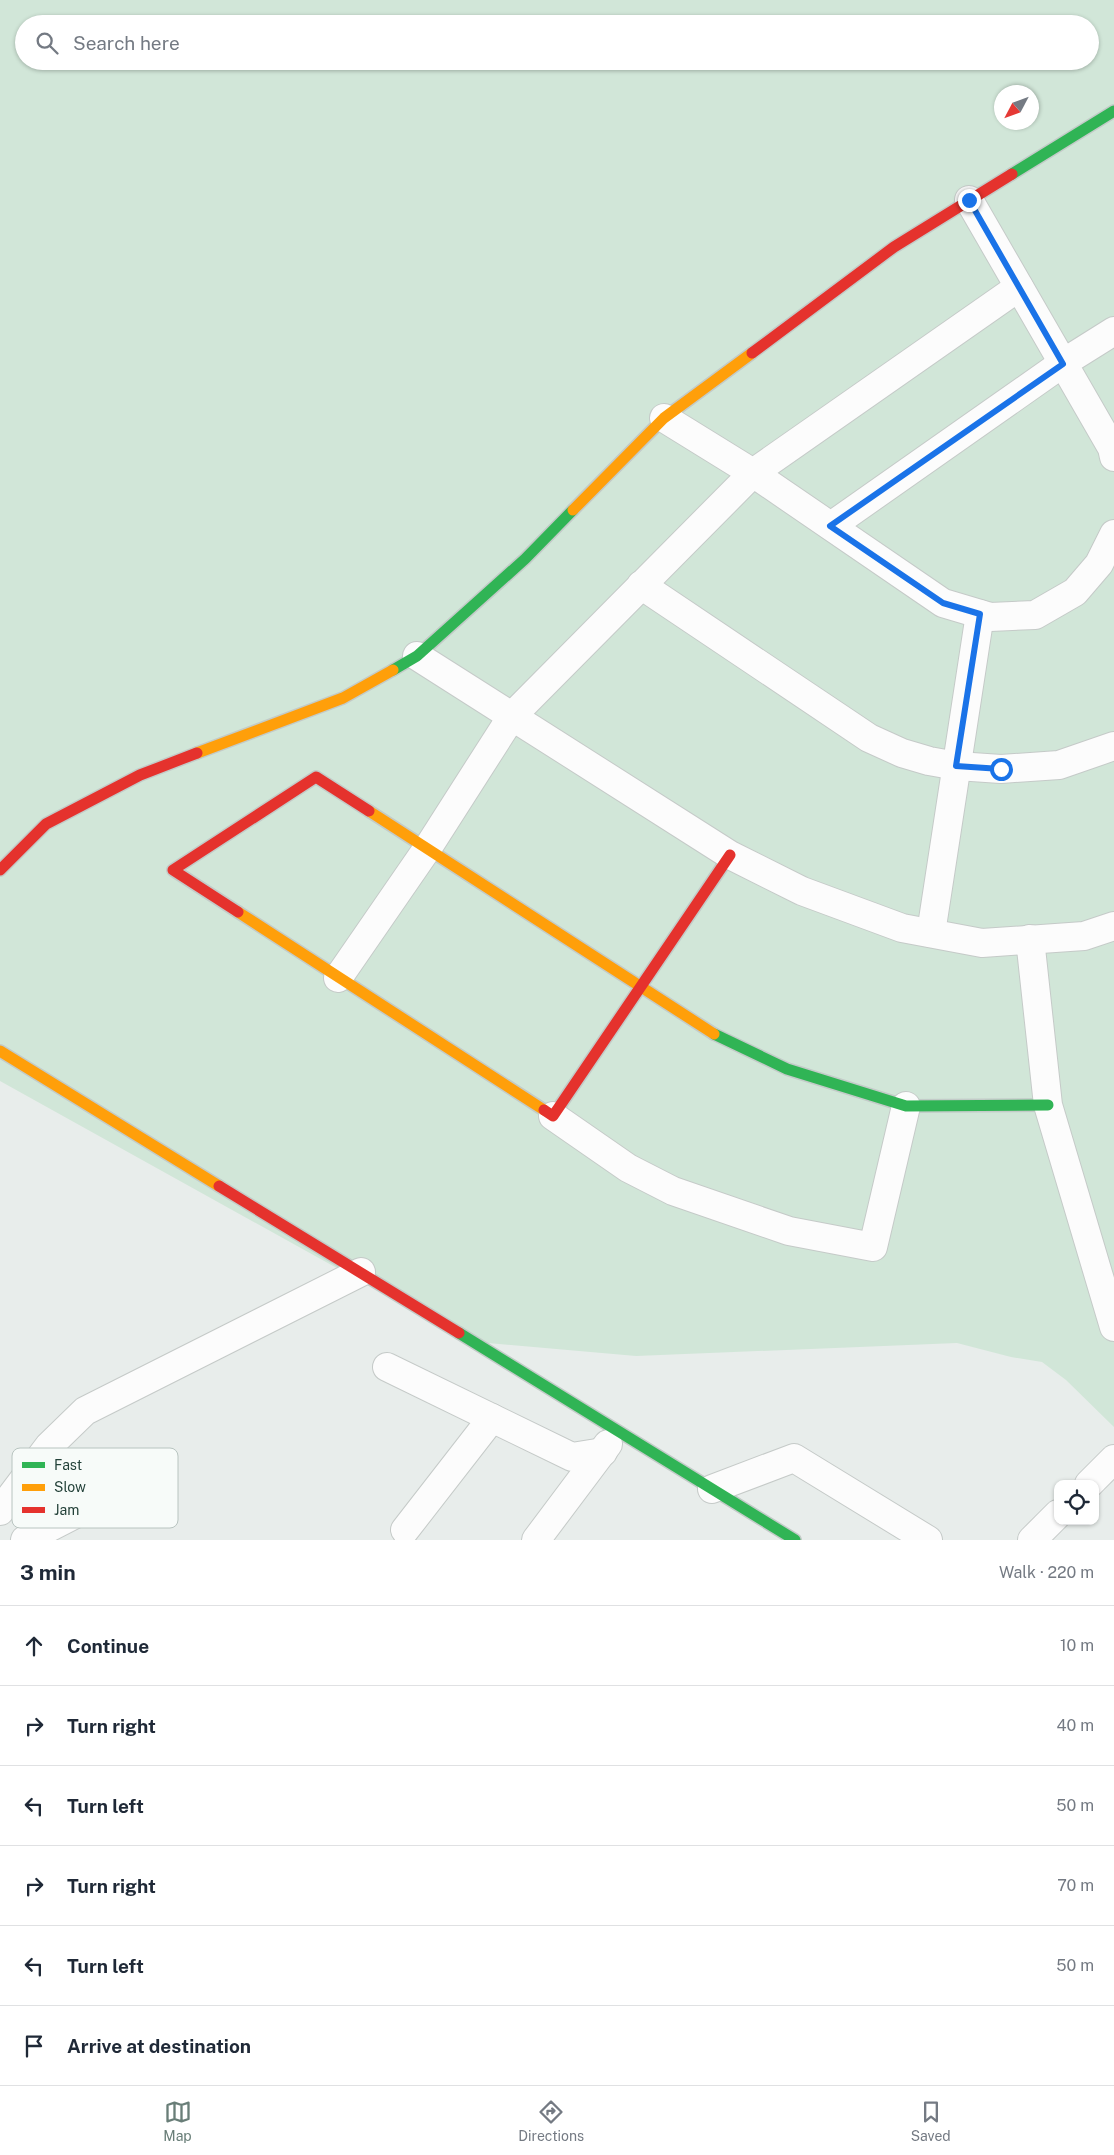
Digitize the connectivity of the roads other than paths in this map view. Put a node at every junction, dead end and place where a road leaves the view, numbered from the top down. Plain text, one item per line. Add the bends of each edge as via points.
1 (1114, 111) edge
2 (969, 200) junction
3 (1019, 287) junction
4 (1114, 331) edge
5 (1063, 364) junction
6 (664, 418) junction
7 (1114, 457) edge
8 (753, 473) junction
9 (830, 526) junction
10 (1112, 542) edge
11 (641, 585) junction
12 (980, 614) junction
13 (417, 656) junction
14 (512, 716) junction
15 (1114, 746) edge
16 (956, 766) junction
17 (426, 849) junction
18 (730, 855) junction
19 (0, 870) edge
20 (1114, 926) edge
21 (931, 933) junction
22 (1030, 940) junction
23 (338, 978) junction
24 (640, 988) junction
25 (0, 1051) edge
26 (1048, 1105) junction
27 (906, 1106) junction
28 (553, 1116) junction
29 (360, 1272) junction
30 (1114, 1327) edge
31 (387, 1367) dead end
32 (492, 1418) junction
33 (611, 1441) junction
34 (47, 1448) edge
35 (1114, 1459) edge
36 (1093, 1480) edge
37 (712, 1489) junction
38 (12, 1495) edge
39 (0, 1511) edge
40 (1054, 1518) edge
41 (48, 1528) edge
42 (405, 1530) dead end
43 (25, 1540) edge
44 (536, 1540) edge
45 (795, 1540) edge
46 (928, 1540) edge
47 (1032, 1540) edge

1 - 2 street
2 - 3 street
2 - 6 street via 894,247
3 - 5 street
3 - 8 street
4 - 5 street
5 - 7 street via 1112,448
5 - 9 street
6 - 8 street
6 - 13 street via 525,559
8 - 9 street
8 - 11 street
9 - 12 street via 943,603
10 - 12 street via 1099,564 1075,592 1035,615 990,618
11 - 14 street
11 - 16 street via 869,738 902,753
12 - 16 street
13 - 14 street
13 - 19 street via 343,698 140,775 46,824
14 - 17 street
14 - 18 street
15 - 16 street via 1060,765 1001,769
16 - 21 street
17 - 23 street
17 - 23 street via 316,777 173,870
17 - 24 street
18 - 21 street via 802,891 902,928
18 - 24 street
20 - 22 street via 1084,936
21 - 22 street via 982,943
22 - 26 street
23 - 28 street
24 - 27 street via 716,1036 787,1069
24 - 28 street
25 - 29 street
26 - 27 street
26 - 30 street
27 - 28 street via 873,1247 789,1231 673,1191 628,1168
29 - 33 street
29 - 34 street via 85,1411
31 - 32 street
32 - 33 street via 572,1457
32 - 42 street
33 - 37 street
33 - 44 street
35 - 36 street
37 - 45 street
37 - 46 street via 794,1458
38 - 39 street
40 - 47 street
41 - 43 street

